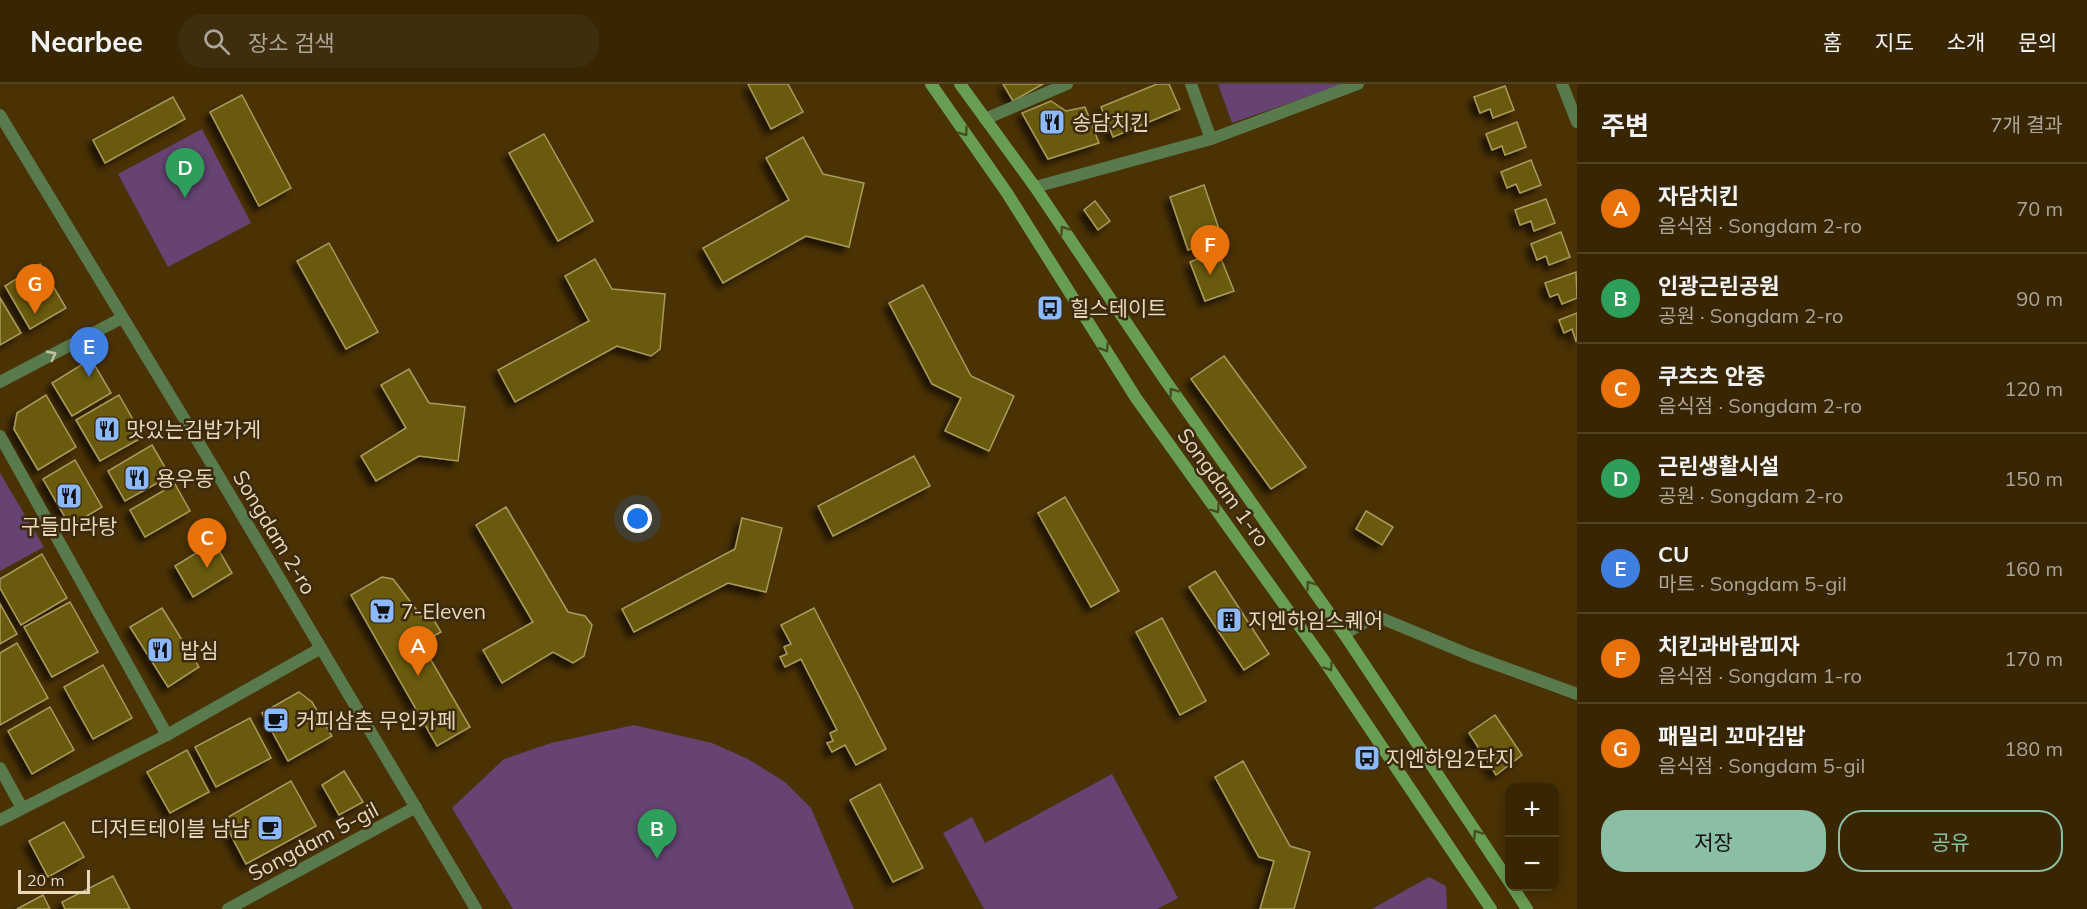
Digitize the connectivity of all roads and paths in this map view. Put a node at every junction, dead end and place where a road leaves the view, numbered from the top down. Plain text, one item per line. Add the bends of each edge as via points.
1 (931, 84) edge
2 (960, 84) edge
3 (1067, 84) edge
4 (1191, 84) edge
5 (1358, 84) edge
6 (1562, 84) edge
7 (0, 115) edge
8 (985, 118) junction
9 (1577, 122) edge
10 (1211, 139) junction
11 (1035, 187) junction
12 (122, 318) junction
13 (0, 382) edge
14 (0, 436) edge
15 (1344, 634) junction
16 (321, 648) junction
17 (1577, 694) edge
18 (167, 735) junction
19 (0, 768) edge
20 (416, 807) junction
21 (22, 808) junction
22 (0, 820) edge
23 (1505, 876) edge
24 (1515, 891) edge
25 (228, 909) edge
26 (476, 909) edge
27 (1491, 909) edge
28 (1527, 909) edge

1 -> 27 main road, Songdam 1-ro via 1007,194 1136,398 1323,658
2 - 8 main road, Songdam 1-ro
3 - 8 street
4 - 10 street
5 - 10 street
6 - 9 street
7 - 12 street, Songdam 2-ro
8 - 11 main road, Songdam 1-ro
10 - 11 street
15 -> 11 main road, Songdam 1-ro
13 -> 12 street
12 - 16 street, Songdam 2-ro
14 - 18 street
15 - 17 street via 1376,616
23 -> 15 main road, Songdam 1-ro
16 - 18 street
16 - 20 street, Songdam 2-ro
18 - 21 street
19 - 21 street
20 - 25 street, Songdam 5-gil
20 - 26 street, Songdam 2-ro
21 - 22 street
24 - 28 main road, Songdam 1-ro

